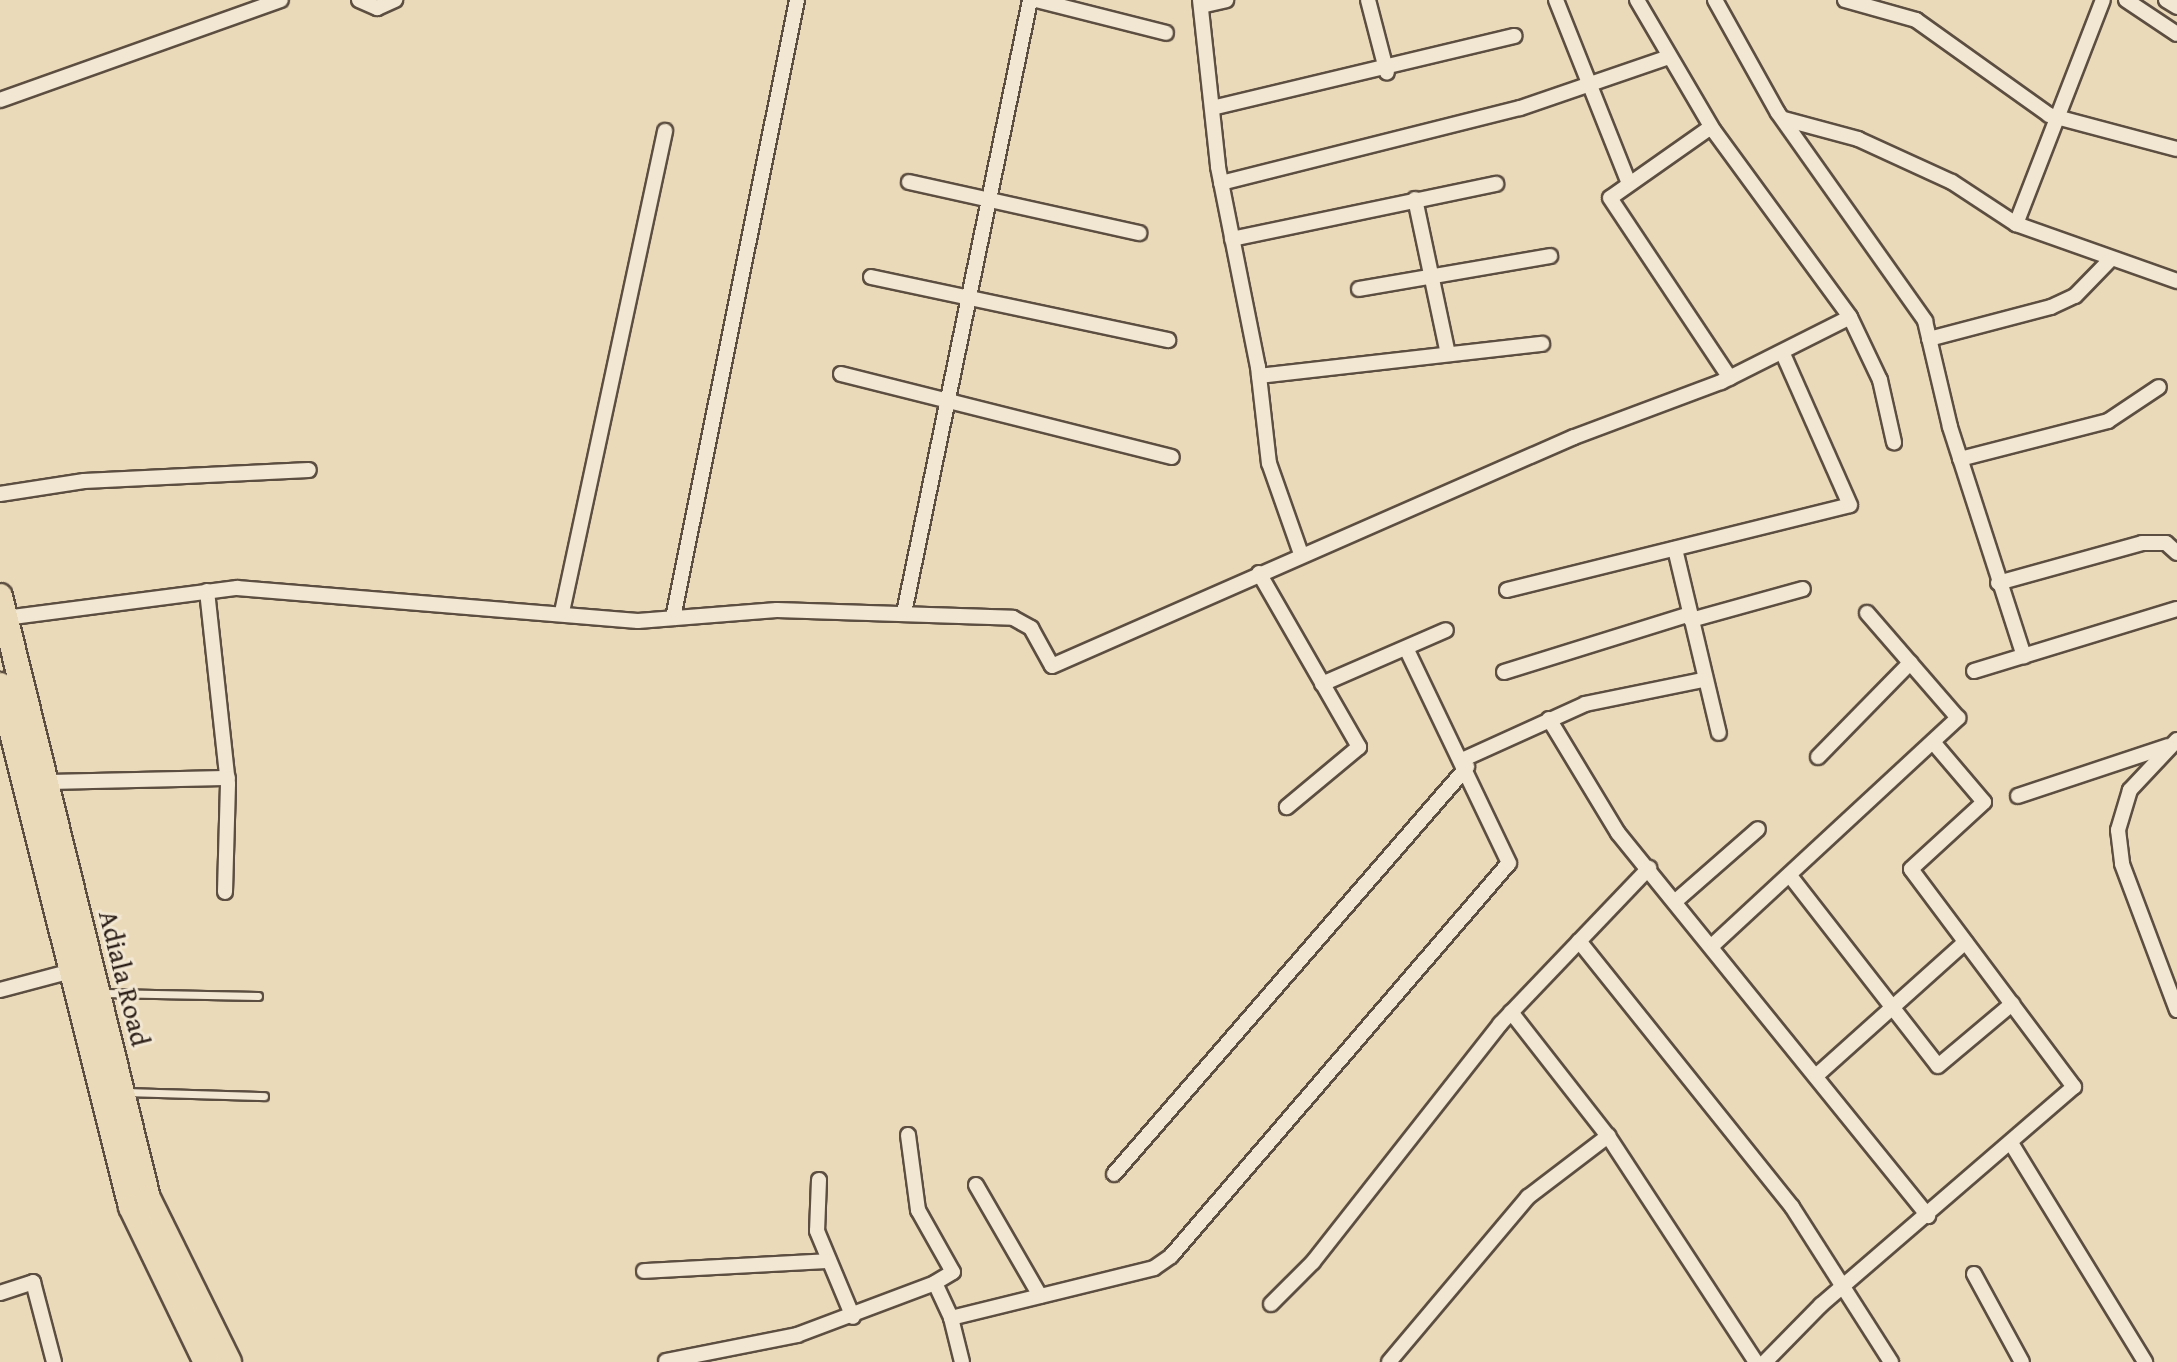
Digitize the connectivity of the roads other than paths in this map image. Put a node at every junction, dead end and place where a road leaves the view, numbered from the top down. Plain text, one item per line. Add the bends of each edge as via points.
1 (281, 0) edge
2 (359, 0) edge
3 (395, 0) edge
4 (797, 0) edge
5 (1030, 0) edge
6 (1036, 0) edge
7 (1226, 0) edge
8 (1556, 0) edge
9 (1637, 0) edge
10 (1715, 0) edge
11 (1845, 0) edge
12 (2103, 0) edge
13 (2126, 0) edge
14 (2166, 0) edge
15 (1373, 1) edge
16 (1201, 3) edge
17 (2177, 7) edge
18 (1166, 33) dead end
19 (2177, 34) edge
20 (1515, 36) dead end
21 (1669, 57) junction
22 (1387, 73) junction
23 (1593, 84) junction
24 (0, 100) edge
25 (1212, 108) junction
26 (1782, 118) junction
27 (2059, 118) junction
28 (1711, 127) junction
29 (665, 131) dead end
30 (2177, 149) edge
31 (909, 182) dead end
32 (1221, 183) junction
33 (1629, 183) junction
34 (1496, 184) dead end
35 (1415, 199) junction
36 (988, 200) junction
37 (2016, 224) junction
38 (1139, 233) dead end
39 (1232, 239) junction
40 (1550, 256) dead end
41 (2110, 260) junction
42 (1431, 274) junction
43 (871, 277) dead end
44 (2177, 281) edge
45 (1359, 289) dead end
46 (967, 296) junction
47 (1850, 317) junction
48 (1929, 339) junction
49 (1168, 340) dead end
50 (1542, 344) dead end
51 (1448, 354) junction
52 (1783, 354) junction
53 (841, 374) dead end
54 (1259, 376) junction
55 (1730, 378) junction
56 (2159, 387) dead end
57 (947, 401) junction
58 (1894, 442) dead end
59 (1172, 457) dead end
60 (1960, 459) junction
61 (309, 470) dead end
62 (0, 494) edge
63 (1675, 549) junction
64 (2177, 553) edge
65 (1301, 554) junction
66 (1259, 573) junction
67 (1998, 583) junction
68 (1803, 589) dead end
69 (1507, 590) dead end
70 (207, 591) junction
71 (3, 607) edge
72 (2177, 609) edge
73 (562, 612) junction
74 (904, 613) junction
75 (1867, 613) dead end
76 (1690, 617) junction
77 (673, 618) junction
78 (1446, 630) dead end
79 (1407, 650) junction
80 (2024, 656) junction
81 (1910, 663) junction
82 (1974, 671) dead end
83 (1504, 672) dead end
84 (1703, 680) junction
85 (1322, 684) junction
86 (0, 685) edge
87 (1549, 719) junction
88 (4, 726) edge
89 (1719, 733) dead end
90 (1933, 742) junction
91 (2175, 742) edge
92 (1818, 757) dead end
93 (1466, 763) junction
94 (228, 778) junction
95 (45, 782) junction
96 (2018, 796) dead end
97 (1287, 807) dead end
98 (1758, 829) dead end
99 (1649, 868) junction
100 (1791, 877) junction
101 (225, 892) dead end
102 (1678, 899) junction
103 (1579, 941) junction
104 (1965, 942) junction
105 (1714, 944) junction
106 (72, 971) junction
107 (0, 990) edge
108 (97, 993) junction
109 (258, 996) dead end
110 (2012, 1004) junction
111 (1892, 1006) junction
112 (2177, 1010) edge
113 (1511, 1012) junction
114 (1817, 1075) junction
115 (122, 1092) junction
116 (264, 1096) dead end
117 (908, 1135) dead end
118 (1608, 1136) junction
119 (2011, 1143) junction
120 (1114, 1174) dead end
121 (819, 1180) dead end
122 (976, 1185) dead end
123 (1928, 1216) junction
124 (829, 1261) junction
125 (644, 1271) dead end
126 (1974, 1274) dead end
127 (935, 1283) junction
128 (1843, 1290) junction
129 (0, 1293) edge
130 (1040, 1296) junction
131 (1271, 1304) dead end
132 (853, 1317) junction
133 (951, 1318) junction
134 (666, 1361) edge
135 (54, 1362) edge
136 (206, 1362) edge
137 (229, 1362) edge
138 (962, 1362) edge
139 (1389, 1362) edge
140 (1756, 1362) edge
141 (1765, 1362) edge
142 (1891, 1362) edge
143 (2022, 1362) edge
144 (2145, 1362) edge

1 - 24 street
2 - 3 street via 377,8
4 - 77 street
5 - 36 street
6 - 18 street
7 - 16 street
8 - 23 street
9 - 21 street
10 - 26 street
11 - 27 street via 1916,20
12 - 27 street
13 - 19 street
14 - 17 street
15 - 22 street
16 - 25 street
20 - 22 street
21 - 23 street
21 - 28 street
22 - 25 street
23 - 32 street
23 - 33 street
25 - 32 street
26 - 37 street via 1872,145 1952,182
26 - 48 street via 1884,257
27 - 30 street
27 - 37 street
28 - 33 street
28 - 47 street
29 - 73 street
31 - 36 street
32 - 39 street
33 - 55 street via 1611,204
34 - 35 street
35 - 39 street
35 - 42 street
36 - 38 street
36 - 46 street
37 - 41 street
39 - 54 street
40 - 42 street
41 - 44 street
41 - 48 street via 2075,296 2051,307
42 - 45 street
42 - 51 street
43 - 46 street
46 - 49 street
46 - 57 street
47 - 52 street
47 - 58 street via 1880,380
48 - 60 street
50 - 51 street
51 - 54 street
52 - 55 street
52 - 63 street via 1850,505
53 - 57 street
54 - 65 street via 1275,494
55 - 65 street
56 - 60 street via 2108,421
57 - 59 street
57 - 74 street
60 - 67 street
61 - 62 street via 84,481
63 - 69 street
63 - 76 street
64 - 67 street via 2166,543 2142,543
65 - 66 street
66 - 74 street via 1052,666 1031,628 1013,618
66 - 85 street
67 - 80 street
68 - 76 street
70 - 71 street
70 - 73 street
70 - 94 street
71 - 95 main road, Adiala Road
72 - 80 street
73 - 77 street
74 - 77 street via 777,610
75 - 81 street
76 - 83 street
76 - 84 street
78 - 79 street
79 - 85 street
79 - 93 street
80 - 82 street
81 - 90 street via 1958,718
81 - 92 street
84 - 87 street via 1585,704
84 - 89 street
85 - 97 street via 1359,747
86 - 88 main road, Adiala Road
87 - 93 street
87 - 99 street via 1618,833
88 - 106 main road, Adiala Road
90 - 100 street
90 - 104 street via 1984,802 1911,869
91 - 96 street
91 - 112 street via 2130,790 2118,830 2122,864
93 - 120 street
93 - 130 street via 1509,863 1171,1256 1154,1268
94 - 95 street
94 - 101 street
95 - 108 main road, Adiala Road
98 - 102 street
99 - 102 street
99 - 103 street
100 - 105 street
100 - 111 street
102 - 105 street
103 - 113 street
103 - 128 street via 1792,1207
104 - 110 street
104 - 111 street
105 - 114 street
106 - 107 street
106 - 136 main road, Adiala Road via 131,1207
108 - 109 lane
108 - 115 main road, Adiala Road
110 - 111 street via 1938,1066
110 - 119 street via 2074,1087
111 - 114 street
113 - 118 street
113 - 131 street via 1313,1262
114 - 123 street
115 - 116 lane
115 - 137 main road, Adiala Road via 148,1198
117 - 127 street via 918,1210 953,1272
118 - 139 street via 1528,1197
118 - 140 street
119 - 123 street
119 - 144 street
121 - 124 street via 817,1231
122 - 130 street
123 - 128 street
124 - 125 street
124 - 132 street
126 - 143 street
127 - 132 street
127 - 133 street
128 - 141 street
128 - 142 street
129 - 135 street via 33,1282
130 - 133 street
132 - 134 street
133 - 138 street

